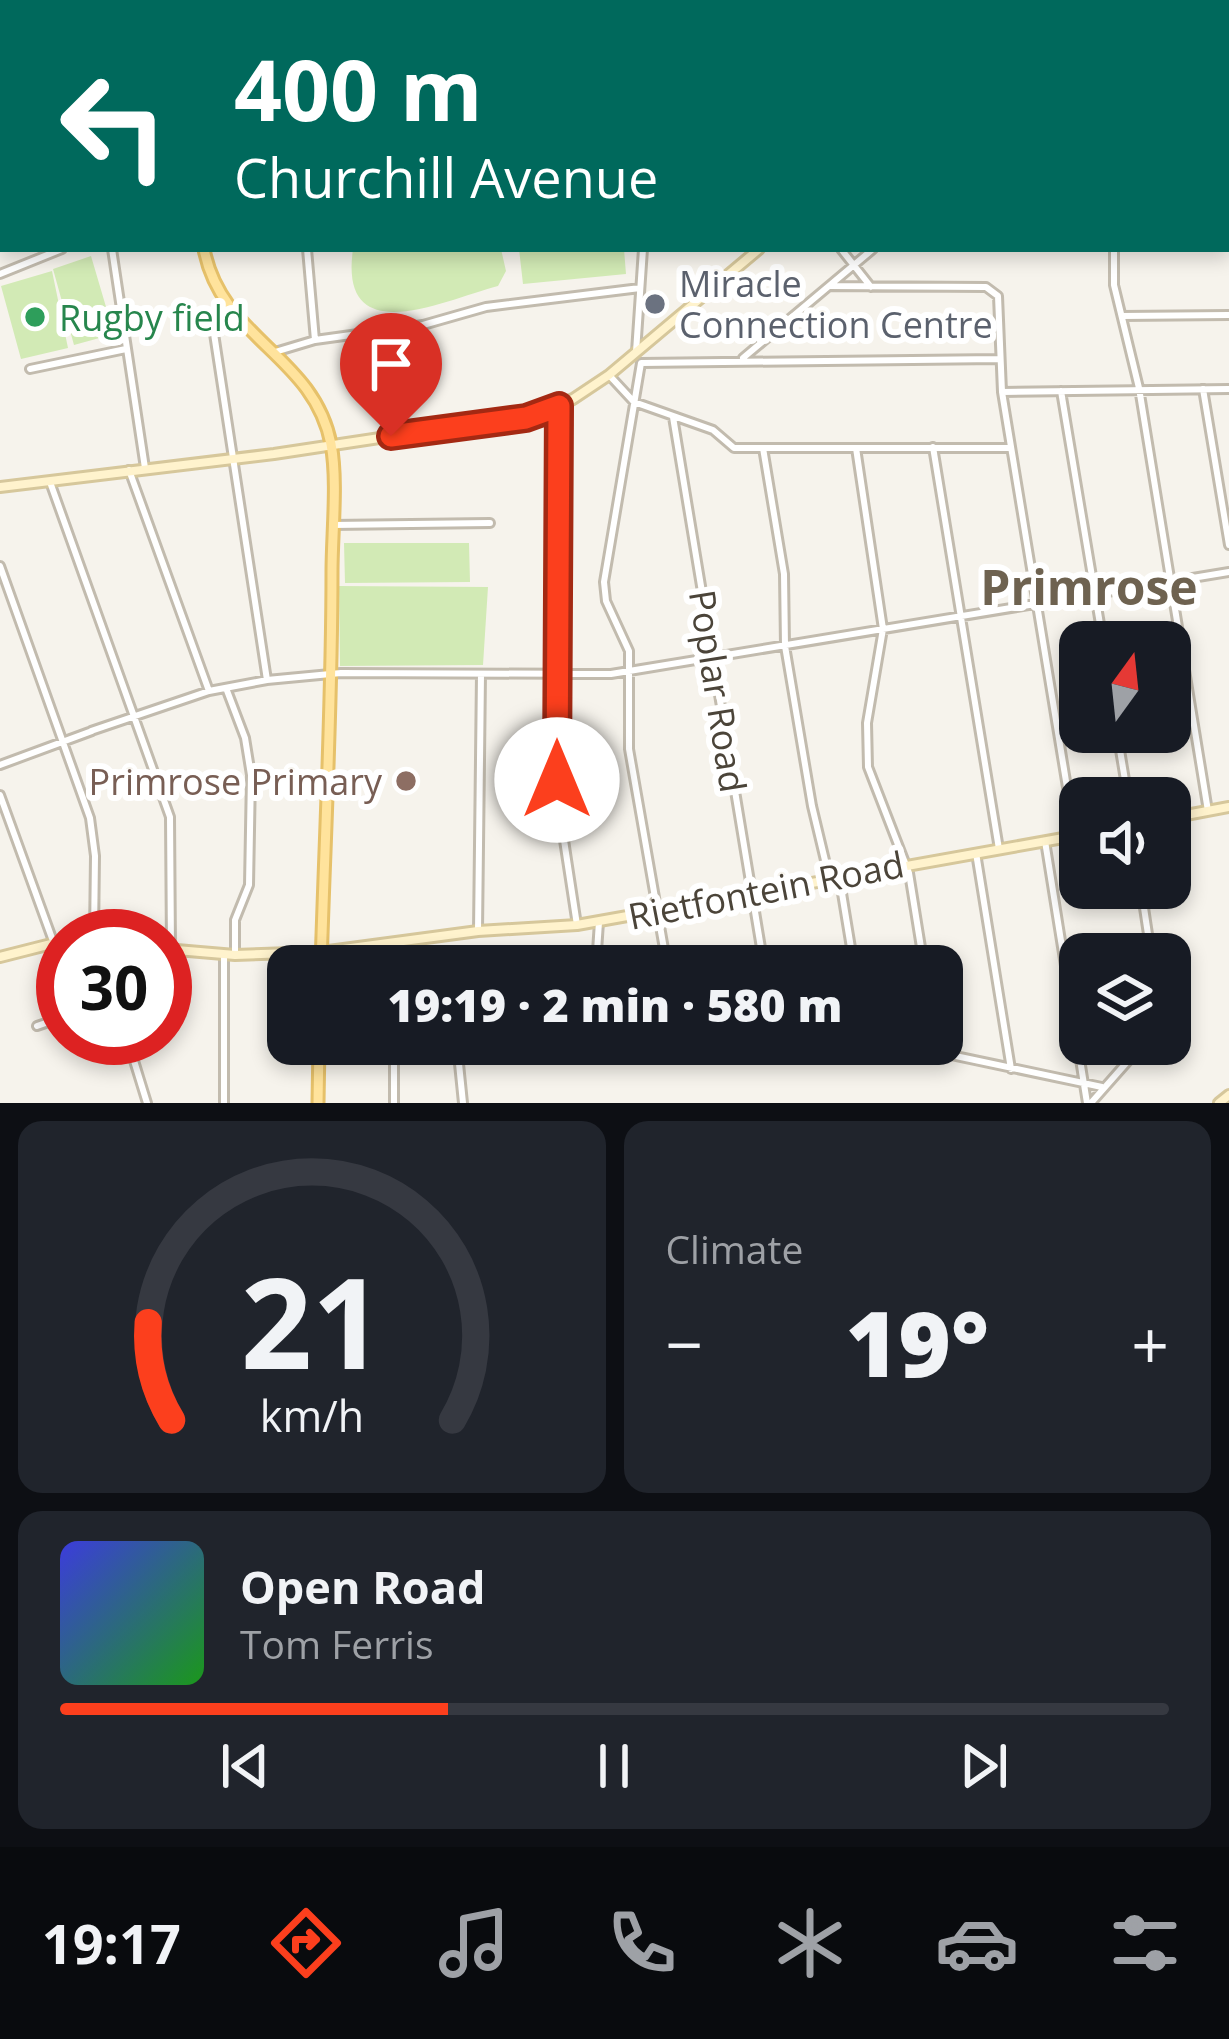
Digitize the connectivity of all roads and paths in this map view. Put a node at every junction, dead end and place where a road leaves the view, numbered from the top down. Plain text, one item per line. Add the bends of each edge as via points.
1 (55, 252) edge
2 (112, 252) edge
3 (205, 252) edge
4 (307, 252) edge
5 (645, 252) edge
6 (755, 252) edge
7 (843, 252) edge
8 (869, 252) edge
9 (1114, 252) edge
10 (854, 265) junction
11 (0, 274) edge
12 (830, 286) junction
13 (871, 287) junction
14 (640, 288) junction
15 (211, 314) dead end
16 (1229, 315) edge
17 (1122, 316) junction
18 (315, 340) junction
19 (126, 349) junction
20 (275, 352) junction
21 (636, 352) junction
22 (998, 359) junction
23 (740, 361) junction
24 (31, 369) dead end
25 (610, 374) junction
26 (1139, 388) junction
27 (1203, 388) junction
28 (1229, 388) edge
29 (1061, 391) junction
30 (1002, 392) junction
31 (634, 402) junction
32 (559, 406) junction
33 (673, 417) junction
34 (332, 446) junction
35 (933, 447) junction
36 (763, 448) junction
37 (856, 448) junction
38 (1011, 448) junction
39 (231, 458) junction
40 (145, 468) junction
41 (130, 470) junction
42 (50, 482) junction
43 (0, 487) edge
44 (490, 523) dead end
45 (332, 525) junction
46 (1229, 545) edge
47 (0, 566) edge
48 (1229, 572) edge
49 (1170, 582) junction
50 (1095, 594) junction
51 (1036, 604) junction
52 (960, 616) junction
53 (1100, 621) edge
54 (883, 628) junction
55 (785, 646) junction
56 (712, 657) junction
57 (631, 670) junction
58 (332, 674) junction
59 (481, 674) junction
60 (557, 676) junction
61 (267, 680) junction
62 (226, 688) junction
63 (209, 691) junction
64 (136, 716) junction
65 (63, 742) junction
66 (0, 765) edge
67 (1067, 777) edge
68 (0, 795) edge
69 (1229, 807) edge
70 (1208, 811) junction
71 (1191, 814) edge
72 (1059, 838) edge
73 (1045, 841) junction
74 (999, 849) junction
75 (976, 852) junction
76 (904, 864) junction
77 (834, 876) junction
78 (752, 893) junction
79 (45, 909) edge
80 (94, 909) edge
81 (169, 909) edge
82 (657, 911) junction
83 (599, 922) junction
84 (578, 925) junction
85 (478, 931) junction
86 (393, 942) joint
87 (321, 945) edge
88 (371, 945) edge
89 (597, 945) edge
90 (663, 945) edge
91 (761, 945) edge
92 (849, 945) edge
93 (921, 945) edge
94 (36, 947) edge
95 (192, 951) edge
96 (224, 954) junction
97 (267, 954) edge
98 (235, 955) junction
99 (0, 956) edge
100 (963, 1055) edge
101 (135, 1065) edge
102 (319, 1065) edge
103 (394, 1065) edge
104 (459, 1065) edge
105 (1123, 1065) edge
106 (1011, 1069) junction
107 (1084, 1084) junction
108 (1102, 1088) junction
109 (1229, 1095) edge
110 (147, 1103) edge
111 (224, 1103) edge
112 (318, 1103) edge
113 (394, 1103) edge
114 (463, 1103) edge
115 (1089, 1103) edge
116 (1219, 1103) edge

1 - 11 street
2 - 19 street
3 - 20 main road via 224,303
4 - 18 street
5 - 14 street
6 - 21 street
7 - 10 street
8 - 10 street
9 - 17 street
10 - 12 street
10 - 13 street
12 - 13 street
12 - 23 street
13 - 22 street via 992,288 999,298
14 - 18 street
14 - 21 street
15 - 39 street
16 - 17 street
17 - 26 street
18 - 20 street
19 - 24 street
19 - 40 street
20 - 34 main road via 314,403
21 - 25 street
22 - 23 street
22 - 30 street
23 - 31 street via 643,362
25 - 31 street
25 - 32 street
26 - 27 street
26 - 29 street
26 - 49 street
27 - 28 street
27 - 46 street
29 - 30 street
29 - 50 street
30 - 38 street
31 - 33 street
31 - 57 street via 604,582
32 - 34 street via 526,418
32 - 60 street
33 - 36 street via 713,430 734,448
33 - 56 street, Poplar Road
34 - 39 street
34 - 45 main road
35 - 37 street
35 - 38 street
35 - 52 street
36 - 37 street
36 - 55 street via 784,574
37 - 54 street
38 - 51 street
39 - 40 street
39 - 61 street
40 - 41 street
41 - 42 street
41 - 63 street
42 - 43 street
42 - 64 street
44 - 45 street
45 - 58 main road
47 - 65 street
48 - 49 street
49 - 50 street
49 - 70 street
50 - 51 street
50 - 53 street
51 - 52 street
51 - 67 street
52 - 54 street
52 - 74 street
54 - 55 street
54 - 76 street via 866,754
55 - 56 street
55 - 77 street via 812,806
56 - 57 street
56 - 78 street, Poplar Road
57 - 60 street
57 - 82 street via 629,749
58 - 59 street
58 - 61 street
58 - 87 main road
59 - 60 street
59 - 85 street
60 - 84 street via 558,801
61 - 62 street
62 - 63 street
62 - 98 street via 251,775 249,885 235,920
63 - 64 street
64 - 65 street
64 - 81 street via 172,829
65 - 66 street
65 - 80 street via 94,839
68 - 79 street
69 - 70 street
70 - 71 street
72 - 73 street, Rietfontein Road
73 - 74 street, Rietfontein Road
73 - 107 street
74 - 75 street, Rietfontein Road
75 - 76 street, Rietfontein Road
75 - 106 street
76 - 77 street, Rietfontein Road
76 - 93 street
77 - 78 street, Rietfontein Road
77 - 92 street
78 - 82 street, Rietfontein Road
78 - 91 street, Poplar Road
82 - 83 street, Rietfontein Road
82 - 90 street
83 - 84 street, Rietfontein Road
83 - 89 street
84 - 85 street, Rietfontein Road
85 - 86 street, Rietfontein Road
86 - 88 street, Rietfontein Road
94 - 99 street
95 - 96 street, Rietfontein Road
96 - 98 street, Rietfontein Road
96 - 111 street
97 - 98 street, Rietfontein Road
100 - 106 street
101 - 110 street
102 - 112 main road
103 - 113 street
104 - 114 street
105 - 108 street
106 - 107 street
107 - 108 street
107 - 115 street
108 - 115 street
109 - 116 street

